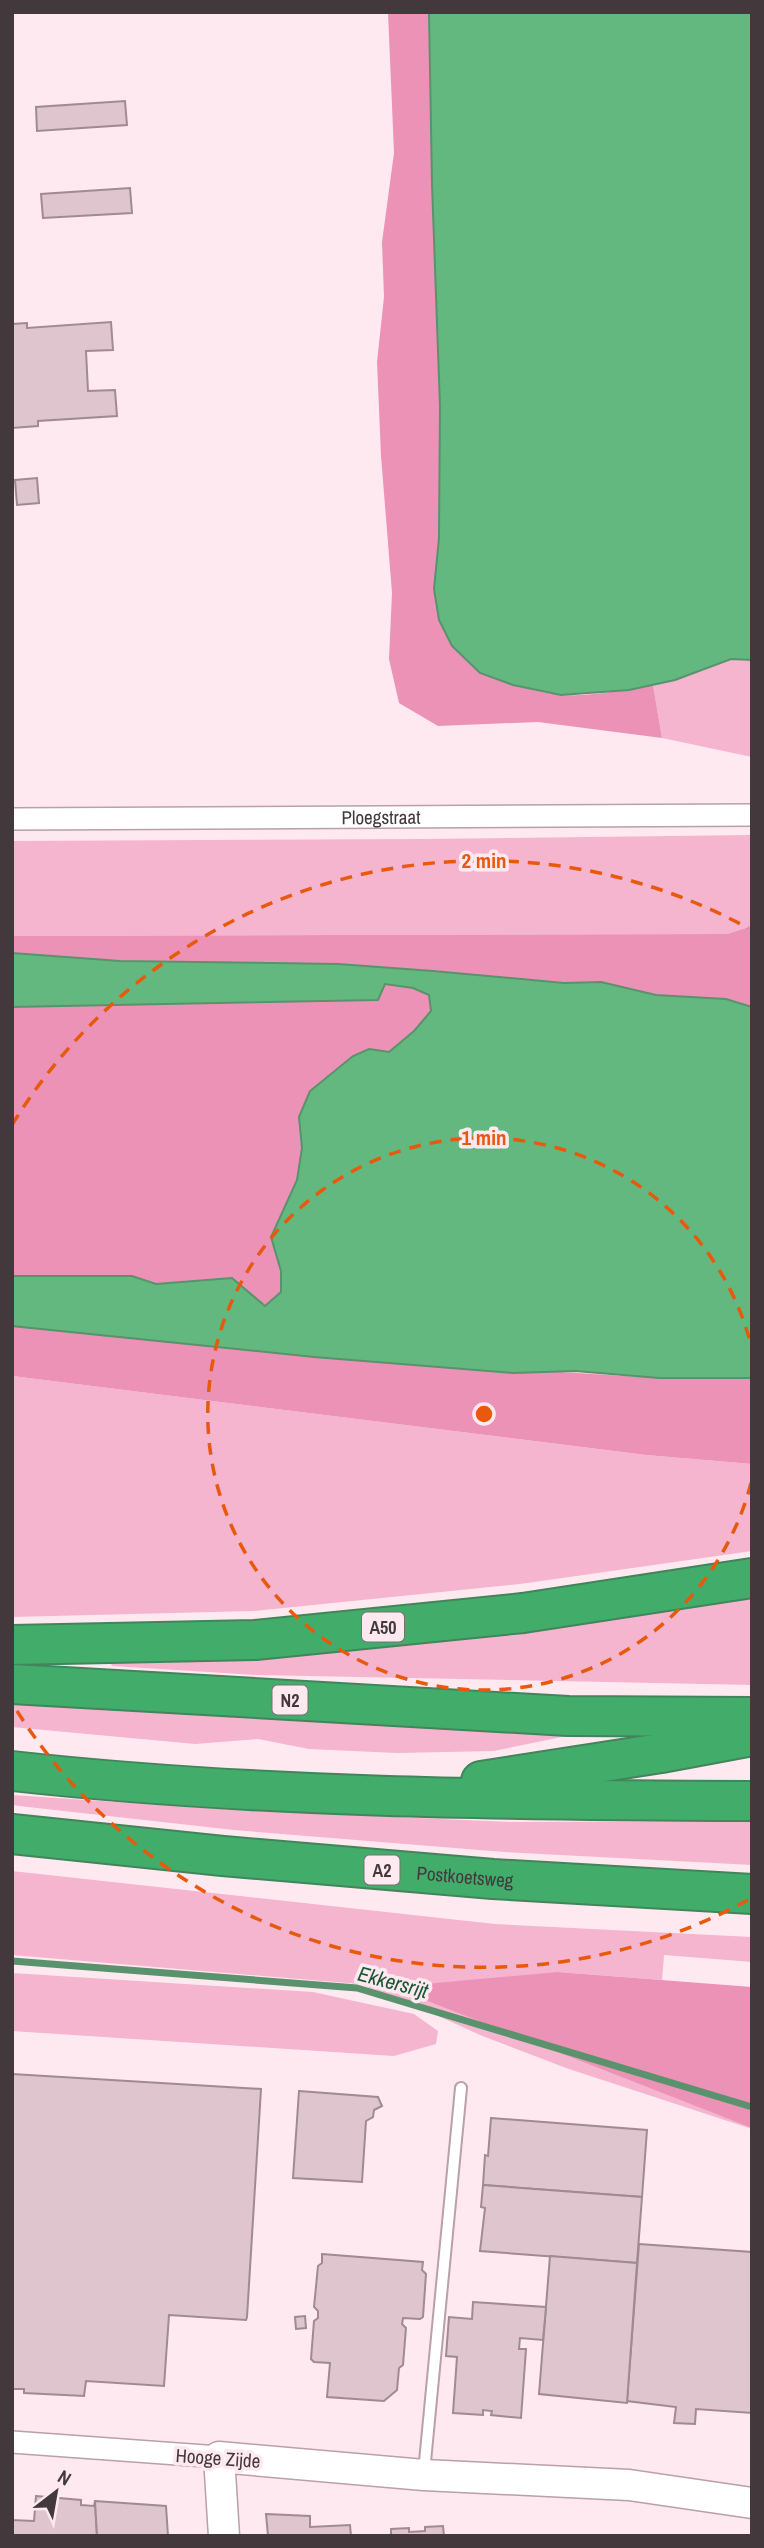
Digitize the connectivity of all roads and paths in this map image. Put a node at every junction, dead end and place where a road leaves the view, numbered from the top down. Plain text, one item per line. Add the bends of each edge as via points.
1 (752, 815) edge
2 (12, 819) edge
3 (752, 1578) edge
4 (12, 1645) edge
5 (12, 1684) edge
6 (752, 1717) edge
7 (752, 1736) edge
8 (12, 1771) edge
9 (388, 1795) junction
10 (752, 1801) edge
11 (12, 1834) edge
12 (752, 1894) edge
13 (461, 2088) dead end
14 (12, 2442) edge
15 (219, 2458) junction
16 (424, 2474) junction
17 (752, 2503) edge
18 (224, 2536) edge

1 - 2 street, Ploegstraat
3 - 4 highway, A50 via 523,1613 255,1640
5 - 6 highway, N2 via 568,1716
7 - 9 highway
8 - 9 highway
9 - 10 highway
11 - 12 highway, Postkoetsweg / A2 via 493,1879
13 - 16 lane
14 - 15 street, Hooge Zijde
15 - 16 street, Hooge Zijde
15 - 18 street
16 - 17 street, Hooge Zijde via 629,2485

